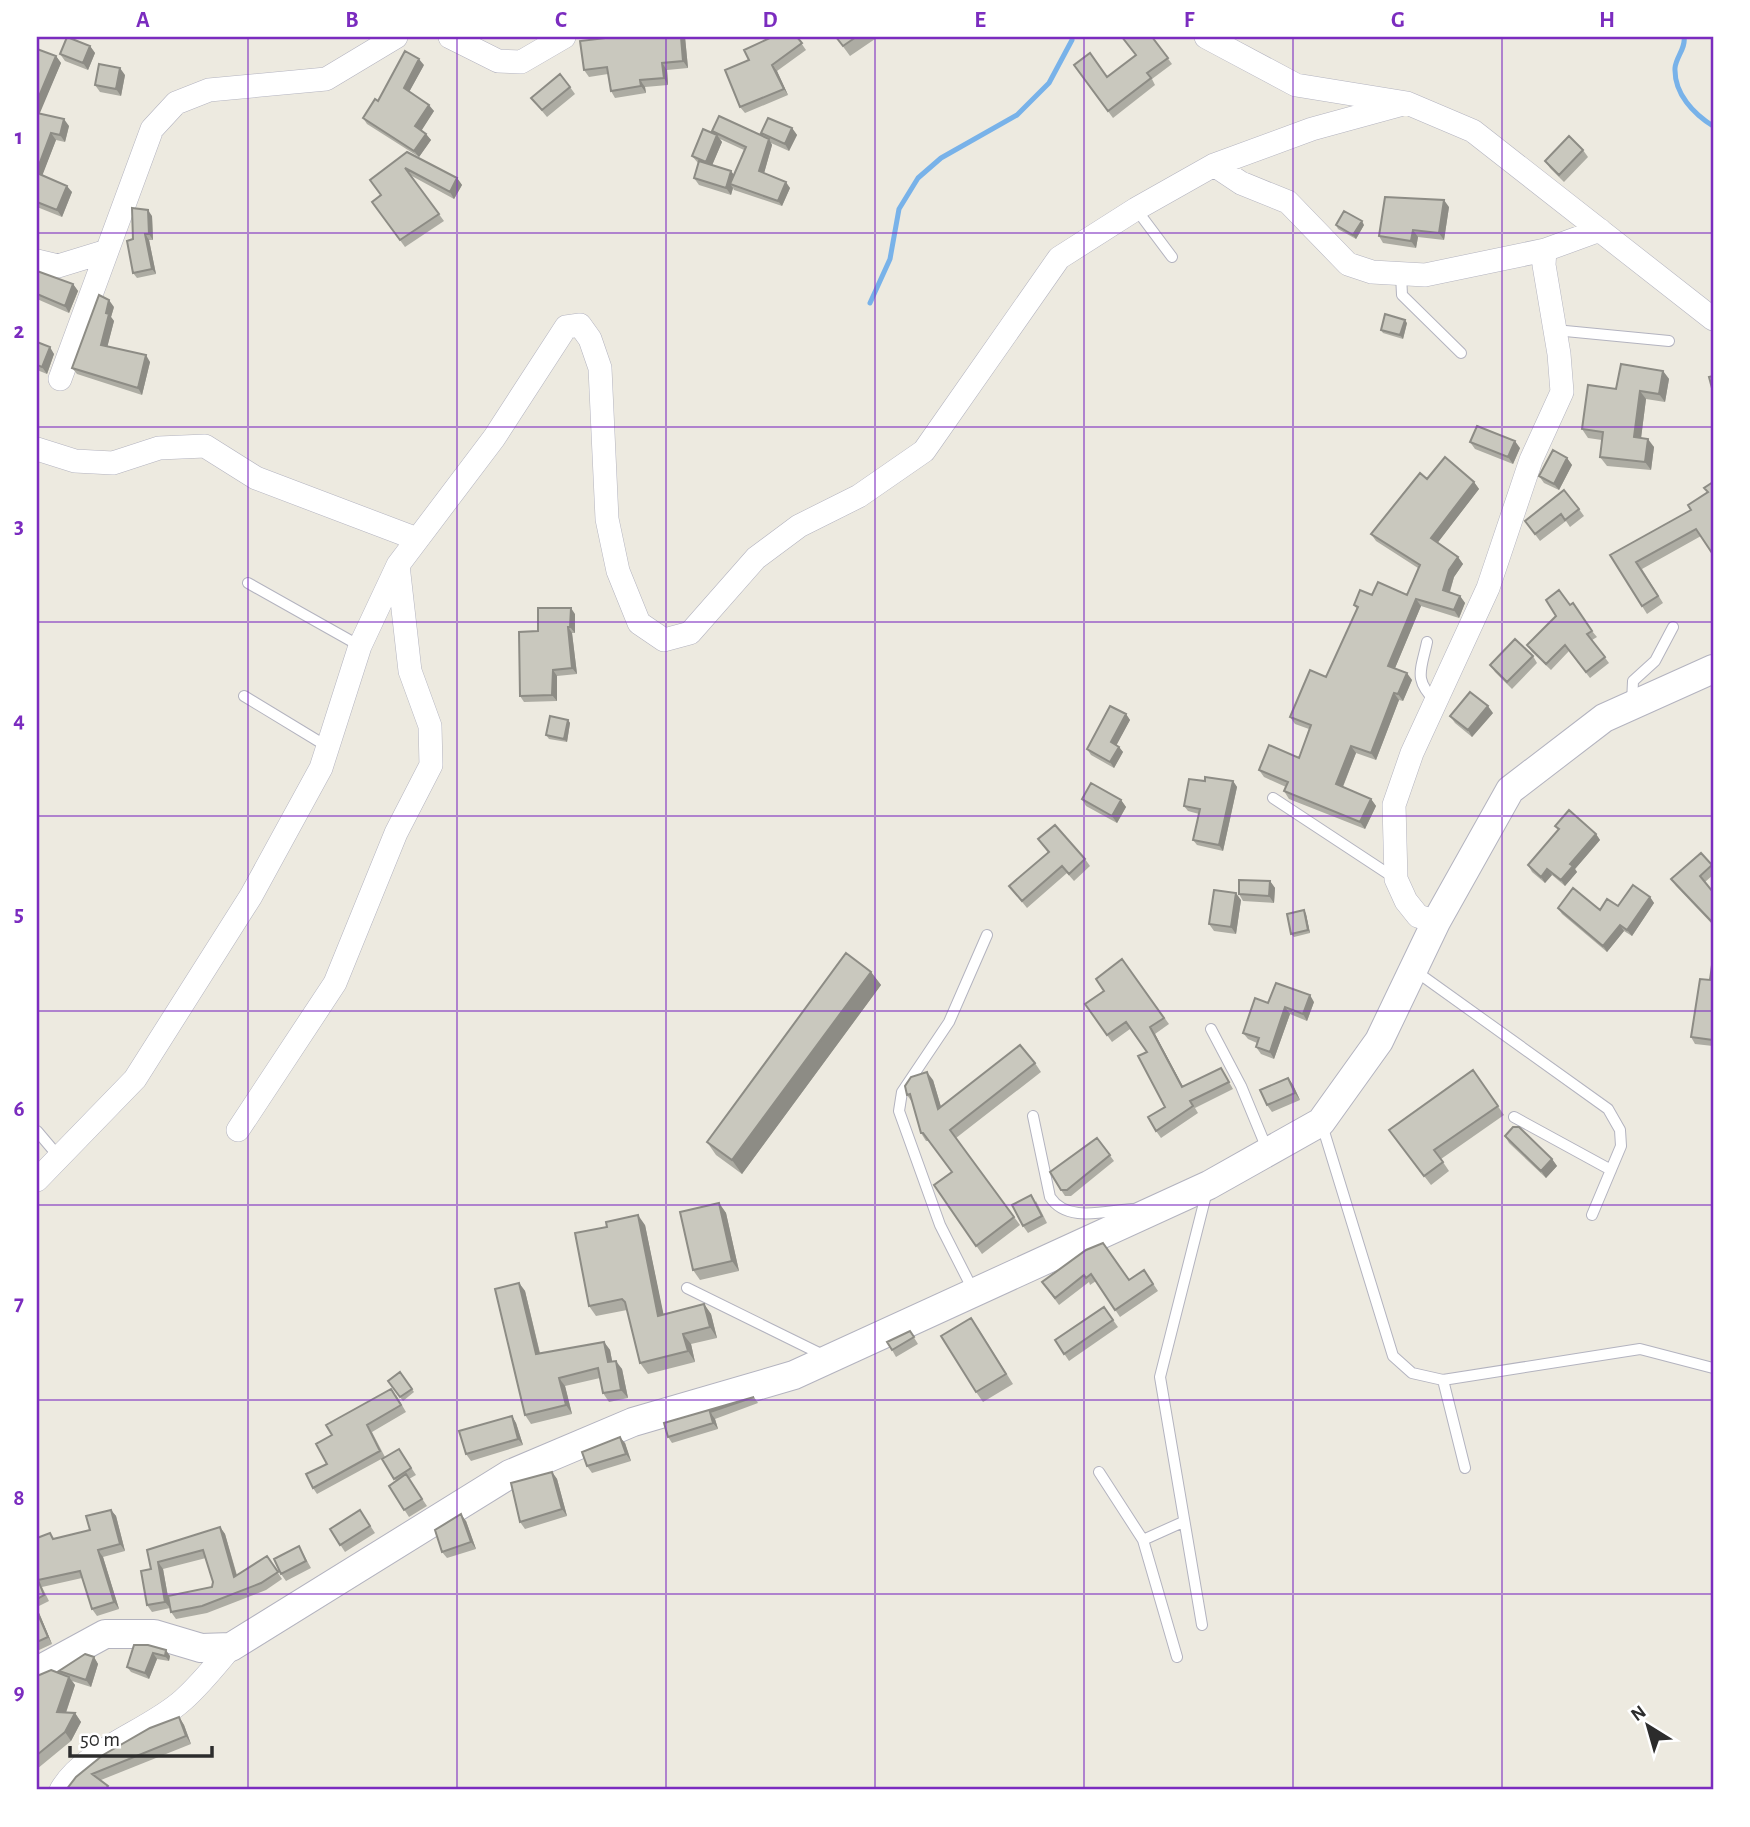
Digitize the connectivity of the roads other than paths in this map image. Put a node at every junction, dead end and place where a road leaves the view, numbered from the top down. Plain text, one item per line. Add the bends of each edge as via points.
1 (396, 37) edge
2 (450, 37) edge
3 (564, 37) edge
4 (1206, 37) edge
5 (1406, 103) junction
6 (1214, 165) junction
7 (1136, 209) junction
8 (1600, 230) junction
9 (1545, 250) junction
10 (107, 251) junction
11 (1172, 257) dead end
12 (37, 261) edge
13 (1401, 274) junction
14 (1713, 319) edge
15 (1555, 330) junction
16 (1669, 341) dead end
17 (1461, 353) dead end
18 (60, 379) dead end
19 (37, 449) edge
20 (417, 539) junction
21 (398, 565) junction
22 (248, 583) dead end
23 (1673, 627) dead end
24 (1427, 642) dead end
25 (360, 646) junction
26 (1713, 669) edge
27 (244, 696) dead end
28 (1436, 702) junction
29 (1632, 706) junction
30 (328, 747) junction
31 (1273, 798) dead end
32 (1396, 878) junction
33 (1436, 922) junction
34 (987, 935) dead end
35 (1414, 970) junction
36 (1211, 1029) dead end
37 (1033, 1116) dead end
38 (1514, 1117) dead end
39 (1321, 1122) junction
40 (37, 1130) edge
41 (238, 1130) dead end
42 (1269, 1152) junction
43 (59, 1157) junction
44 (1611, 1170) junction
45 (37, 1180) edge
46 (1209, 1185) junction
47 (1157, 1208) junction
48 (1592, 1215) dead end
49 (687, 1288) dead end
50 (975, 1293) junction
51 (831, 1359) junction
52 (1713, 1368) edge
53 (1444, 1380) junction
54 (1465, 1468) dead end
55 (1099, 1472) dead end
56 (1183, 1522) junction
57 (1143, 1540) junction
58 (1202, 1625) dead end
59 (231, 1647) junction
60 (1177, 1657) dead end
61 (37, 1671) edge
62 (61, 1790) edge

1 - 10 street via 327,79 209,90 176,103 152,129
2 - 3 street via 498,61 521,62
4 - 5 street via 1296,85
5 - 6 street via 1312,129
5 - 8 street via 1473,131
6 - 7 street
6 - 13 street via 1241,183 1288,202 1348,264
7 - 11 lane
7 - 20 street via 1059,258 924,451 755,558 690,634 664,640 639,623 628,600 607,519 600,368 580,325 566,327 494,438
8 - 9 street
8 - 14 street
9 - 13 street via 1425,275
9 - 15 street
10 - 12 street via 58,266
10 - 18 street
13 - 17 lane via 1407,302
15 - 16 lane
15 - 28 street via 1562,392 1531,460 1488,588
19 - 20 street via 75,461 113,463 159,448 205,446 256,478
20 - 21 street
21 - 25 street
21 - 41 street via 410,671 430,726 431,765 396,833 335,983
22 - 25 lane
23 - 29 lane via 1655,661 1633,681
24 - 28 lane via 1421,687
25 - 30 street
26 - 29 street
27 - 30 lane
28 - 32 street via 1394,805
29 - 33 street via 1604,718 1510,790
30 - 43 street via 251,896 135,1079
31 - 32 lane
32 - 33 street via 1418,916
33 - 35 street
34 - 50 lane via 949,1022 902,1092 899,1111 940,1225
35 - 39 street via 1379,1041
35 - 44 lane via 1608,1109 1620,1130 1620,1146
36 - 42 lane
37 - 47 lane via 1056,1206 1068,1214
38 - 44 lane
39 - 42 street
39 - 53 lane via 1393,1356 1412,1373
40 - 43 lane
42 - 46 street
43 - 45 street
44 - 48 lane
46 - 47 street
46 - 56 lane via 1160,1377
47 - 50 street
49 - 51 lane
50 - 51 street
51 - 59 street via 794,1375 633,1422 510,1474
52 - 53 lane via 1640,1349
53 - 54 lane
55 - 57 lane
56 - 57 lane
56 - 58 lane
57 - 60 lane
59 - 61 street via 201,1648 154,1634 105,1634
59 - 62 street via 182,1701 111,1747 67,1780

